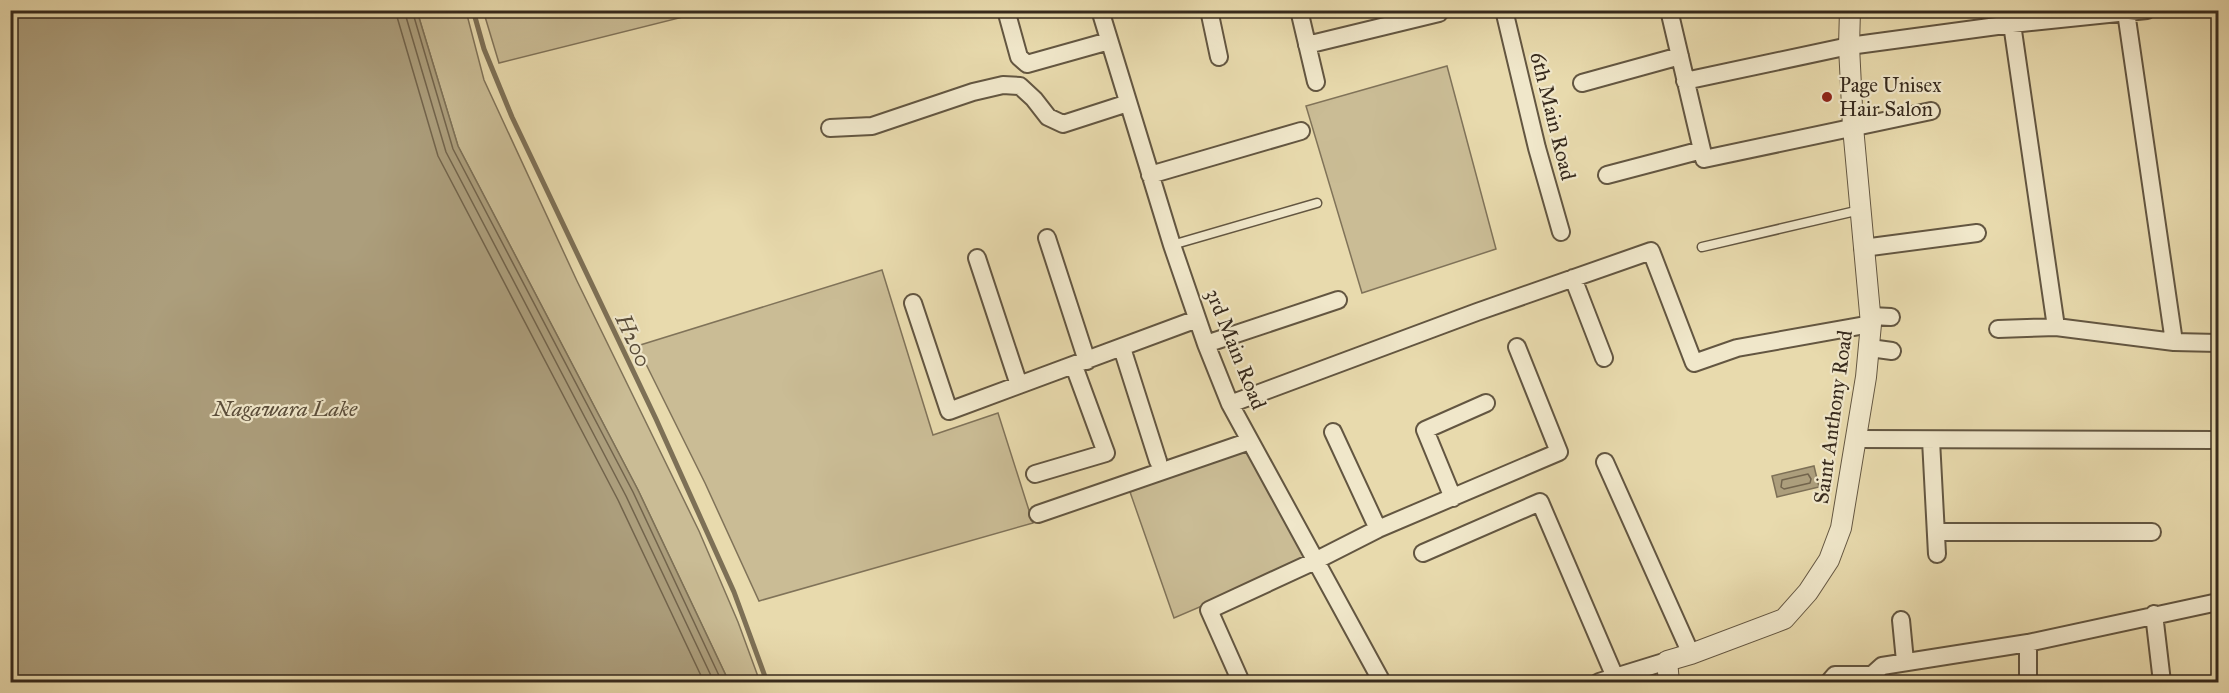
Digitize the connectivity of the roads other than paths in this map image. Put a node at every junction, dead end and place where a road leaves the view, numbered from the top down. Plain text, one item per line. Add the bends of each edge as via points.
1 (1006, 10) edge
2 (1100, 10) edge
3 (1209, 10) edge
4 (1299, 10) edge
5 (1504, 10) edge
6 (1669, 10) edge
7 (1850, 10) edge
8 (2147, 10) edge
9 (2126, 12) junction
10 (1439, 13) dead end
11 (2012, 24) junction
12 (1109, 41) junction
13 (1306, 45) junction
14 (1849, 46) junction
15 (1680, 56) junction
16 (1219, 57) dead end
17 (1685, 81) junction
18 (1316, 82) dead end
19 (1582, 83) dead end
20 (1128, 103) junction
21 (1931, 111) dead end
22 (1853, 127) junction
23 (830, 128) dead end
24 (1301, 131) dead end
25 (1702, 150) junction
26 (1150, 175) junction
27 (1607, 175) dead end
28 (1317, 203) dead end
29 (1860, 210) junction
30 (1561, 232) dead end
31 (1977, 233) dead end
32 (1047, 238) dead end
33 (1172, 245) junction
34 (1702, 247) dead end
35 (1863, 248) junction
36 (977, 258) dead end
37 (1573, 278) junction
38 (1338, 300) dead end
39 (913, 303) dead end
40 (1891, 317) dead end
41 (1197, 319) junction
42 (1871, 320) junction
43 (2056, 327) junction
44 (1998, 329) dead end
45 (2174, 342) junction
46 (2218, 343) edge
47 (1206, 344) junction
48 (1516, 347) dead end
49 (1122, 348) junction
50 (1870, 348) junction
51 (1892, 351) dead end
52 (1604, 358) dead end
53 (1081, 363) junction
54 (1019, 385) junction
55 (1230, 404) junction
56 (1486, 404) dead end
57 (1333, 432) dead end
58 (1857, 438) junction
59 (1931, 440) junction
60 (2218, 440) edge
61 (1250, 441) junction
62 (1158, 461) dead end
63 (1605, 462) dead end
64 (1035, 474) dead end
65 (1453, 498) junction
66 (1038, 514) dead end
67 (1378, 529) junction
68 (1936, 532) junction
69 (2152, 532) dead end
70 (1423, 553) dead end
71 (1937, 554) dead end
72 (1315, 561) junction
73 (2218, 602) edge
74 (2154, 614) junction
75 (1901, 620) dead end
76 (2028, 643) junction
77 (1691, 654) junction
78 (1667, 661) junction
79 (1905, 661) junction
80 (1873, 679) edge
81 (1607, 680) edge
82 (1241, 682) edge
83 (1382, 682) edge
84 (1669, 682) edge
85 (1829, 682) edge
86 (2028, 682) edge
87 (2162, 682) edge

1 - 12 street via 1019,57 1027,64
2 - 12 street, 3rd Main Road
3 - 16 street
4 - 13 street
5 - 30 street, 6th Main Road
6 - 15 street
7 - 14 street, Saint Anthony Road
8 - 9 street
9 - 11 street
9 - 45 street
10 - 13 street
11 - 14 street
11 - 43 street
12 - 20 street, 3rd Main Road
13 - 18 street
14 - 17 street
14 - 22 street, Saint Anthony Road
15 - 17 street
15 - 19 street
17 - 25 street
20 - 23 street via 1063,124 1048,117 1020,86 1003,85 872,126
20 - 26 street, 3rd Main Road
21 - 22 street
22 - 25 street via 1704,159
22 - 29 street, Saint Anthony Road
24 - 26 street
25 - 27 street
26 - 33 street, 3rd Main Road
28 - 33 lane
29 - 34 lane
29 - 35 street, Saint Anthony Road
31 - 35 street
32 - 53 street
33 - 41 street, 3rd Main Road
35 - 42 street, Saint Anthony Road
36 - 54 street
37 - 42 street via 1651,251 1694,363 1737,348
37 - 52 street
37 - 55 street
38 - 47 street
39 - 54 street via 949,411
40 - 42 street
41 - 47 street, 3rd Main Road
41 - 49 street
42 - 50 street, Saint Anthony Road
43 - 44 street
43 - 45 street
45 - 46 street
47 - 55 street, 3rd Main Road
48 - 65 street via 1559,452
49 - 53 street
49 - 62 street
50 - 51 street
50 - 58 street, Saint Anthony Road
53 - 54 street
53 - 64 street via 1106,453
55 - 61 street, 3rd Main Road
56 - 65 street via 1425,429
57 - 67 street
58 - 59 street
58 - 77 street, Saint Anthony Road via 1841,528 1828,560 1808,592 1785,619
59 - 60 street
59 - 68 street
61 - 66 street
61 - 72 street, 3rd Main Road
63 - 77 street
65 - 67 street
67 - 72 street
68 - 69 street
68 - 71 street
70 - 81 street via 1540,502
72 - 82 street via 1209,610
72 - 83 street, 3rd Main Road
73 - 74 street
74 - 76 street
74 - 87 street
75 - 79 street
76 - 79 street
76 - 86 street
77 - 78 street, Saint Anthony Road
78 - 81 street, Saint Anthony Road
78 - 84 street
79 - 80 street via 1882,666
80 - 85 street via 1835,675

